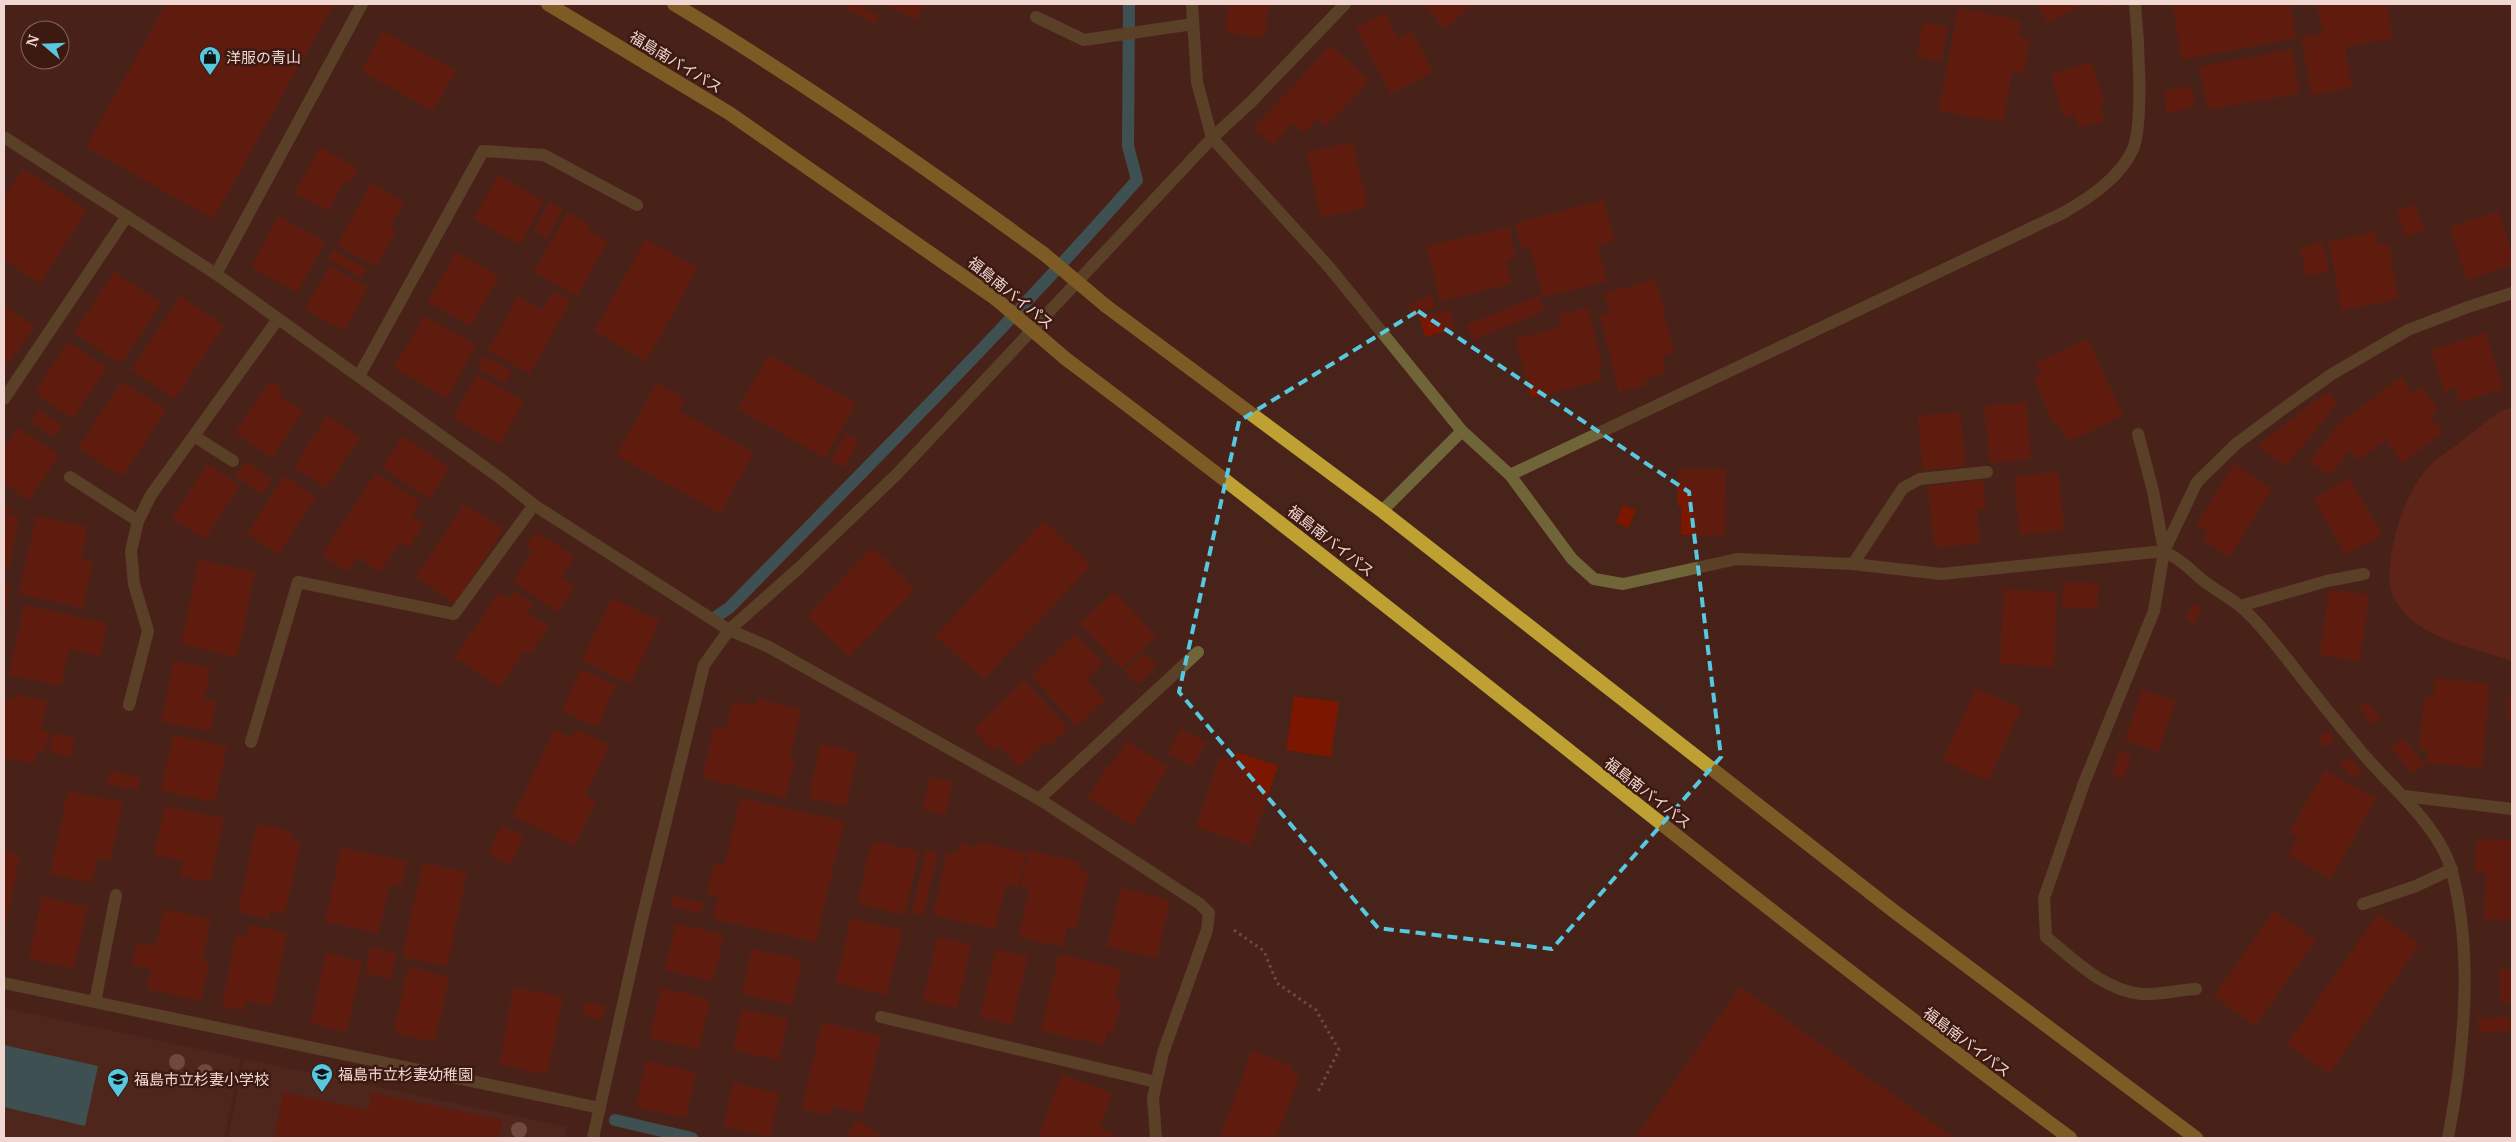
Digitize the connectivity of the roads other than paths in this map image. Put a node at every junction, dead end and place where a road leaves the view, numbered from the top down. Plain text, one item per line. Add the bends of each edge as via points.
1 (362, 4) edge
2 (548, 4) edge
3 (674, 4) edge
4 (1192, 4) edge
5 (1345, 4) edge
6 (2136, 4) edge
7 (1036, 17) dead end
8 (1193, 24) junction
9 (4, 138) edge
10 (1212, 138) junction
11 (637, 205) dead end
12 (127, 216) junction
13 (216, 274) junction
14 (2512, 294) edge
15 (278, 318) junction
16 (358, 376) junction
17 (4, 399) edge
18 (1462, 431) junction
19 (2138, 434) dead end
20 (194, 436) junction
21 (233, 461) dead end
22 (1987, 472) dead end
23 (1510, 475) junction
24 (70, 477) dead end
25 (534, 505) junction
26 (1382, 511) junction
27 (138, 520) junction
28 (2164, 551) junction
29 (1852, 564) junction
30 (2364, 574) dead end
31 (2240, 606) junction
32 (729, 630) junction
33 (1198, 652) dead end
34 (129, 705) dead end
35 (251, 742) dead end
36 (2404, 796) junction
37 (1039, 799) junction
38 (2512, 808) edge
39 (2452, 869) junction
40 (116, 895) dead end
41 (2363, 904) dead end
42 (4, 983) edge
43 (2196, 989) dead end
44 (95, 1002) junction
45 (881, 1016) dead end
46 (1156, 1082) junction
47 (600, 1108) junction
48 (593, 1138) edge
49 (1156, 1138) edge
50 (2070, 1138) edge
51 (2196, 1138) edge
52 (2448, 1138) edge

1 - 13 street
2 - 50 highway, 福島南バイパス, bridge via 729,113 996,299 1066,359 1235,486 1917,1025
3 - 26 highway, bridge via 760,56 970,200 1044,254 1106,306
4 - 8 street
5 - 10 street
6 - 23 street via 2138,123 2133,149 2095,194 2063,213
7 - 8 street via 1084,40
8 - 10 street via 1197,82
9 - 12 street
10 - 18 street via 1329,267
10 - 32 street via 896,474
11 - 16 street via 544,155 483,151
12 - 13 street
12 - 17 street
13 - 15 street
14 - 28 street via 2408,330 2332,374 2283,409 2236,444 2197,482
15 - 16 street
15 - 20 street
16 - 25 street
18 - 23 street
18 - 26 street
19 - 28 street
20 - 21 street
20 - 27 street via 151,495
22 - 29 street via 1920,480 1903,488
23 - 29 street via 1572,559 1594,579 1623,584 1737,559
24 - 27 street
25 - 32 street
25 - 35 street via 454,614 298,582
26 - 51 highway via 1895,912
27 - 34 street via 131,551 134,584 148,631
28 - 29 street via 1941,574
28 - 31 street via 2181,560
28 - 43 street via 2154,611 2084,783 2044,898 2046,937 2116,989 2143,994
30 - 31 street
31 - 36 street via 2262,627 2360,751
32 - 37 street via 767,646
32 - 47 street via 704,665
33 - 37 street
36 - 38 street
36 - 39 street via 2441,845
37 - 46 street via 1209,913 1207,930 1163,1053
39 - 41 street via 2416,886
39 - 52 street via 2462,919 2464,1014
40 - 44 street
42 - 44 street
44 - 47 street
45 - 46 street
46 - 49 street via 1153,1098
47 - 48 street

